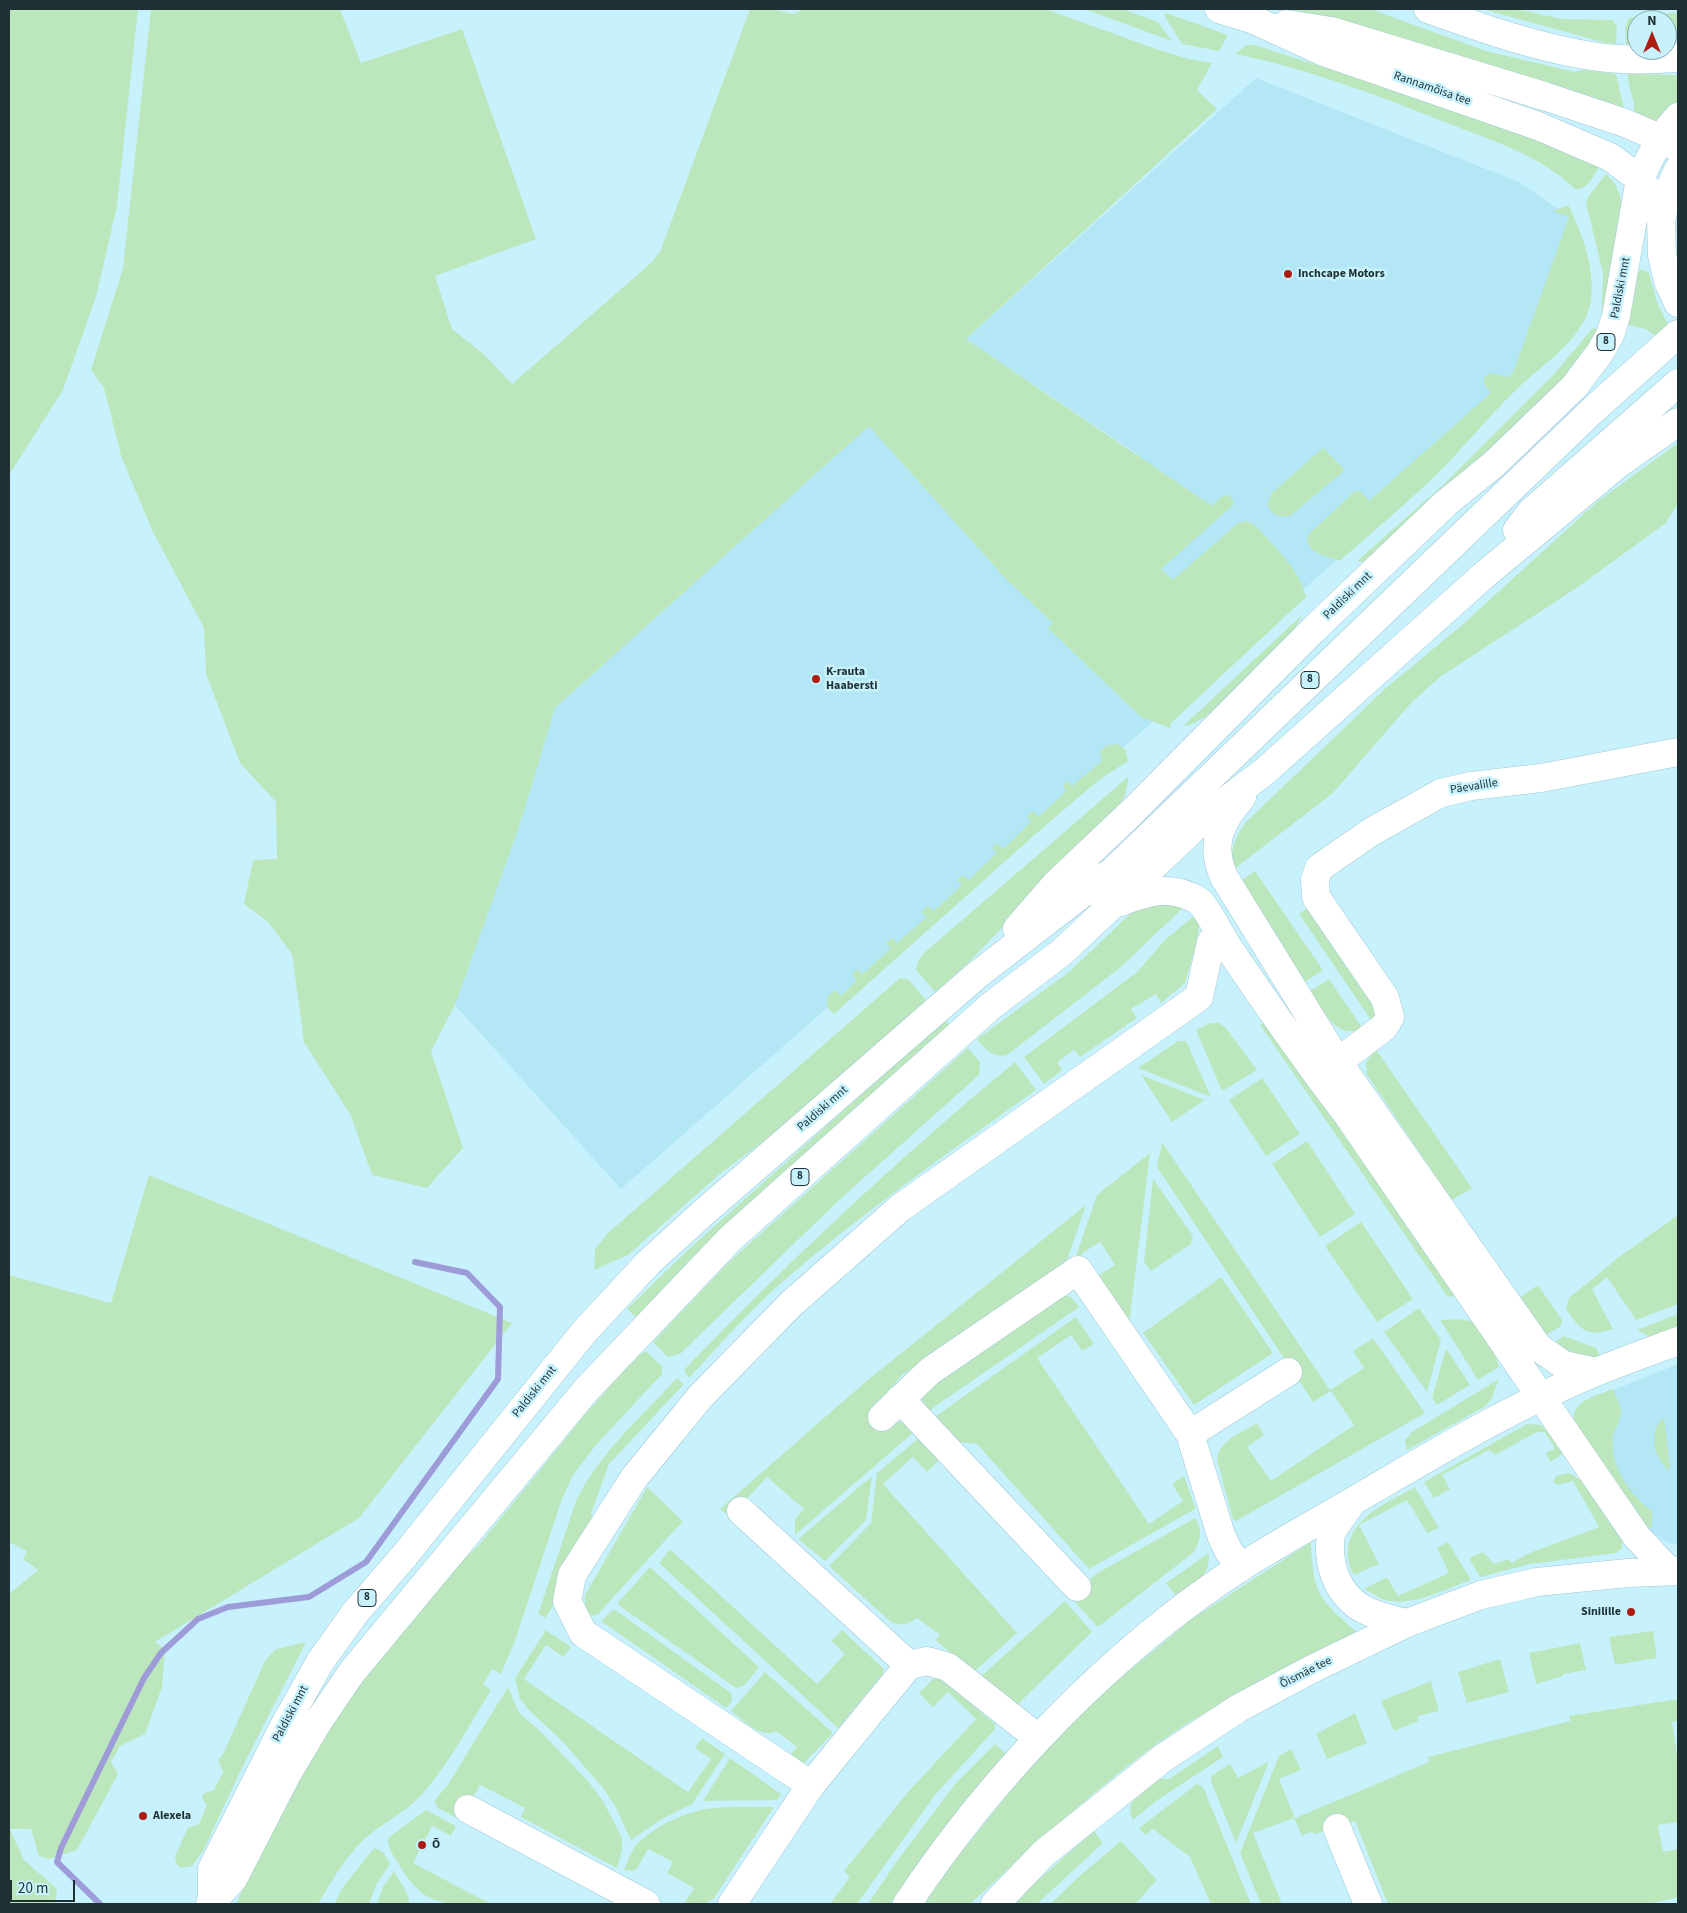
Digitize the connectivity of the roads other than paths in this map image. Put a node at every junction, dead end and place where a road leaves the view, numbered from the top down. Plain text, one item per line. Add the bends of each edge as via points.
1 (1219, 9) edge
2 (1428, 9) edge
3 (1252, 19) junction
4 (1678, 58) edge
5 (1678, 117) edge
6 (1670, 144) edge
7 (1678, 170) edge
8 (1640, 180) junction
9 (1661, 220) junction
10 (1678, 303) edge
11 (1676, 336) edge
12 (1678, 383) edge
13 (1678, 422) edge
14 (1483, 576) junction
15 (1678, 752) edge
16 (1264, 772) junction
17 (1104, 876) junction
18 (1112, 905) junction
19 (1249, 918) junction
20 (1220, 936) junction
21 (977, 975) junction
22 (992, 1005) junction
23 (1338, 1062) junction
24 (1678, 1341) edge
25 (1288, 1372) dead end
26 (1596, 1372) junction
27 (1541, 1398) junction
28 (1190, 1434) junction
29 (1353, 1501) junction
30 (741, 1512) dead end
31 (1240, 1568) junction
32 (1674, 1571) edge
33 (1078, 1587) dead end
34 (1407, 1623) junction
35 (909, 1665) junction
36 (1038, 1738) junction
37 (810, 1785) junction
38 (468, 1808) dead end
39 (1337, 1828) dead end
40 (211, 1902) edge
41 (646, 1904) edge
42 (732, 1904) edge
43 (907, 1904) edge
44 (995, 1904) edge
45 (1368, 1904) edge

1 - 3 main road, Rannamõisa tee
2 - 4 main road via 1538,44 1598,57
3 - 6 main road via 1331,31 1544,96
3 - 8 main road, Rannamõisa tee via 1324,52 1538,126 1610,157
5 - 6 main road, Paldiski mnt
6 - 8 main road, Paldiski mnt via 1646,166
7 - 9 main road
8 - 9 main road, Rannamõisa tee via 1653,197
8 - 21 main road, Paldiski mnt / 8 via 1616,316 1610,334 1574,387 1381,565 1131,814 1056,884
9 - 10 main road via 1662,255 1668,281
11 - 17 main road, Paldiski mnt / 8 via 1594,409
12 - 14 main road via 1531,512
13 - 14 main road, Paldiski mnt / 8 via 1618,464
14 - 16 main road, Paldiski mnt / 8
15 - 23 main road, Päevalille via 1541,778 1440,792 1371,832 1319,868 1315,880 1316,897 1385,998 1390,1017 1384,1028
16 - 18 main road, Paldiski mnt / 8 via 1211,812
16 - 19 main road via 1225,819 1216,850 1224,878
17 - 21 main road, Paldiski mnt / 8
17 - 22 main road, Paldiski mnt / 8
18 - 20 main road via 1149,891 1168,890 1201,903
18 - 22 main road, Paldiski mnt / 8 via 1062,952
19 - 20 main road
19 - 23 main road
20 - 27 main road via 1296,1048 1347,1114
20 - 37 main road via 1211,942 1199,997 900,1208 791,1304 700,1396 637,1474 572,1575 567,1601 582,1633
21 - 40 main road, Paldiski mnt / 8 via 649,1262 528,1399 355,1613 320,1662 212,1869
22 - 40 main road, Paldiski mnt / 8 via 730,1239 587,1388 352,1672 287,1774 233,1879
23 - 26 main road via 1538,1347 1564,1365
24 - 26 main road
25 - 28 main road
26 - 27 main road
27 - 29 main road
27 - 32 main road via 1636,1537
28 - 31 main road via 1221,1535
28 - 33 main road via 1078,1270 930,1371 891,1408
29 - 31 main road
29 - 34 main road via 1332,1535 1330,1562 1338,1586 1352,1603 1377,1616
30 - 35 main road
31 - 36 main road via 1126,1655
32 - 34 main road, Õismäe tee via 1537,1582 1481,1595
34 - 44 main road, Õismäe tee via 1239,1708 1163,1758 1044,1853
35 - 36 main road via 927,1661 948,1666
35 - 37 main road
36 - 43 main road via 931,1868
37 - 42 main road
38 - 41 main road
39 - 45 main road

